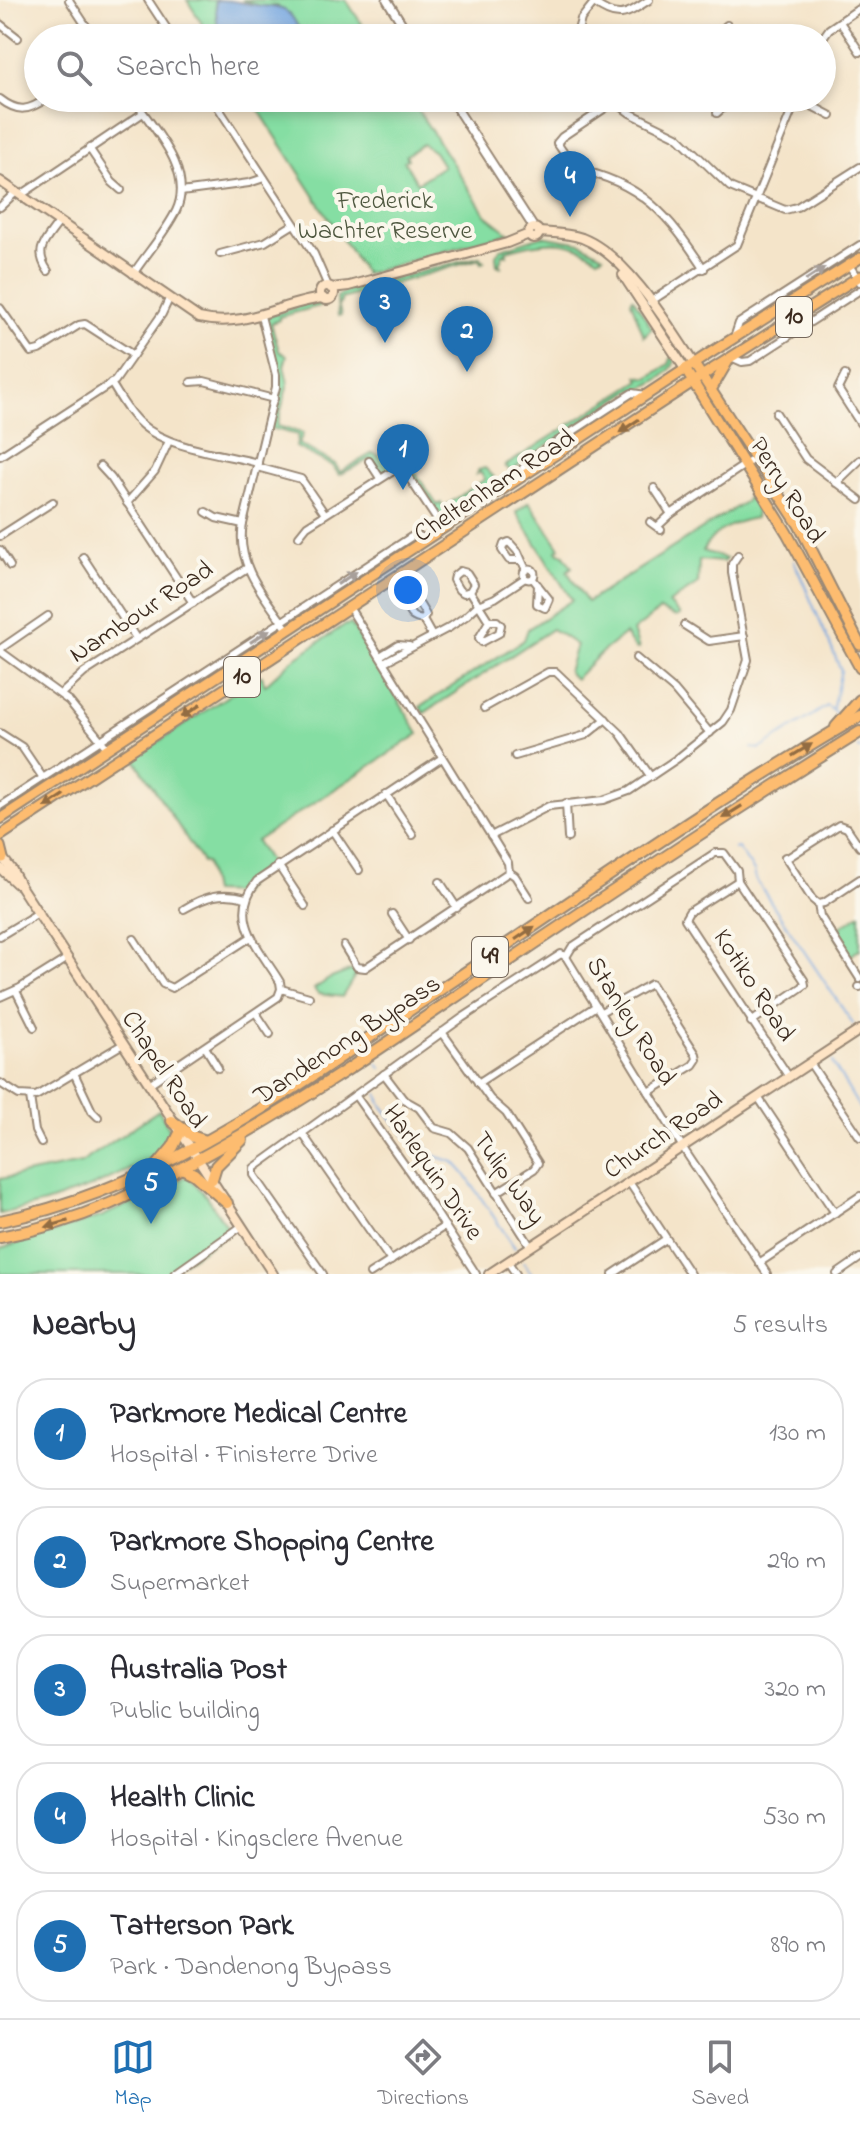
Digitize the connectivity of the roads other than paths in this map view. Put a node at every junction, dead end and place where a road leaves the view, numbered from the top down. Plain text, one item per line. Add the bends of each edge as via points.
1 (69, 0) edge
2 (148, 0) edge
3 (387, 0) edge
4 (649, 0) edge
5 (595, 1) edge
6 (860, 8) edge
7 (840, 22) junction
8 (0, 24) edge
9 (85, 24) edge
10 (164, 24) edge
11 (402, 24) edge
12 (580, 24) edge
13 (836, 25) edge
14 (18, 38) dead end
15 (860, 52) edge
16 (0, 99) edge
17 (24, 110) edge
18 (221, 112) edge
19 (459, 112) edge
20 (596, 112) edge
21 (634, 112) edge
22 (792, 112) edge
23 (823, 112) edge
24 (143, 113) joint
25 (831, 116) dead end
26 (89, 148) junction
27 (860, 167) edge
28 (264, 178) junction
29 (2, 182) edge
30 (121, 190) dead end
31 (181, 192) junction
32 (18, 194) junction
33 (757, 198) junction
34 (0, 207) edge
35 (59, 222) junction
36 (294, 224) junction
37 (534, 232) junction
38 (860, 245) edge
39 (220, 254) dead end
40 (860, 258) edge
41 (849, 265) junction
42 (704, 269) junction
43 (48, 271) dead end
44 (133, 274) junction
45 (859, 279) edge
46 (860, 290) edge
47 (326, 291) junction
48 (172, 301) junction
49 (649, 305) junction
50 (0, 308) edge
51 (259, 315) junction
52 (734, 338) junction
53 (133, 355) junction
54 (730, 358) junction
55 (689, 366) junction
56 (845, 375) dead end
57 (698, 379) junction
58 (191, 382) dead end
59 (111, 383) junction
60 (711, 390) junction
61 (680, 391) junction
62 (274, 399) junction
63 (776, 413) dead end
64 (714, 416) junction
65 (860, 423) edge
66 (169, 441) junction
67 (0, 456) edge
68 (755, 458) junction
69 (860, 460) edge
70 (369, 461) dead end
71 (258, 465) junction
72 (744, 465) junction
73 (100, 466) dead end
74 (380, 478) junction
75 (836, 483) junction
76 (508, 486) junction
77 (655, 487) dead end
78 (516, 499) junction
79 (860, 500) edge
80 (53, 502) dead end
81 (127, 503) junction
82 (206, 512) dead end
83 (325, 514) junction
84 (671, 514) junction
85 (650, 522) dead end
86 (243, 524) junction
87 (443, 529) junction
88 (0, 536) edge
89 (299, 536) dead end
90 (427, 539) junction
91 (0, 550) edge
92 (738, 555) dead end
93 (83, 557) dead end
94 (520, 560) dead end
95 (10, 566) dead end
96 (247, 568) junction
97 (470, 591) dead end
98 (342, 595) junction
99 (193, 603) junction
100 (479, 604) junction
101 (349, 607) junction
102 (48, 616) dead end
103 (423, 620) dead end
104 (489, 621) junction
105 (684, 625) dead end
106 (285, 626) junction
107 (432, 636) junction
108 (744, 636) junction
109 (136, 638) junction
110 (296, 642) junction
111 (860, 645) edge
112 (0, 650) edge
113 (636, 658) dead end
114 (382, 659) junction
115 (860, 668) edge
116 (61, 694) junction
117 (860, 700) edge
118 (484, 708) dead end
119 (860, 716) edge
120 (606, 719) junction
121 (860, 732) edge
122 (0, 733) edge
123 (710, 733) junction
124 (829, 734) junction
125 (104, 744) junction
126 (515, 756) dead end
127 (442, 758) junction
128 (651, 777) junction
129 (43, 778) junction
130 (386, 794) junction
131 (566, 803) junction
132 (0, 806) edge
133 (0, 819) edge
134 (332, 830) junction
135 (3, 834) edge
136 (413, 835) dead end
137 (492, 838) junction
138 (568, 838) dead end
139 (859, 843) edge
140 (0, 846) edge
141 (1, 861) edge
142 (278, 865) junction
143 (359, 870) dead end
144 (509, 872) junction
145 (860, 879) edge
146 (738, 881) junction
147 (440, 882) dead end
148 (246, 898) junction
149 (529, 898) dead end
150 (818, 904) junction
151 (305, 906) dead end
152 (457, 908) junction
153 (184, 909) dead end
154 (38, 913) junction
155 (392, 914) dead end
156 (0, 936) edge
157 (251, 937) junction
158 (134, 939) dead end
159 (409, 940) junction
160 (344, 946) dead end
161 (564, 955) junction
162 (68, 958) junction
163 (860, 979) edge
164 (281, 989) junction
165 (16, 991) junction
166 (0, 997) edge
167 (309, 997) dead end
168 (598, 1009) junction
169 (256, 1013) junction
170 (751, 1022) junction
171 (34, 1027) dead end
172 (860, 1030) edge
173 (442, 1032) junction
174 (270, 1034) dead end
175 (123, 1044) junction
176 (205, 1047) junction
177 (810, 1063) junction
178 (218, 1068) dead end
179 (74, 1073) junction
180 (384, 1074) junction
181 (789, 1077) junction
182 (0, 1083) edge
183 (478, 1083) junction
184 (149, 1084) junction
185 (649, 1092) junction
186 (355, 1095) junction
187 (30, 1097) junction
188 (758, 1097) junction
189 (98, 1117) dead end
190 (172, 1121) junction
191 (255, 1128) junction
192 (180, 1133) junction
193 (302, 1133) junction
194 (860, 1137) edge
195 (206, 1141) junction
196 (41, 1143) dead end
197 (683, 1147) junction
198 (190, 1150) junction
199 (199, 1161) junction
200 (154, 1169) junction
201 (184, 1169) junction
202 (212, 1179) junction
203 (629, 1182) junction
204 (496, 1193) junction
205 (860, 1196) edge
206 (227, 1203) junction
207 (835, 1213) junction
208 (0, 1221) edge
209 (445, 1226) junction
210 (244, 1229) junction
211 (0, 1237) edge
212 (666, 1239) junction
213 (531, 1247) junction
214 (860, 1258) edge
215 (391, 1261) junction
216 (508, 1262) junction
217 (759, 1263) junction
218 (174, 1274) edge
219 (273, 1274) edge
220 (323, 1274) edge
221 (370, 1274) edge
222 (476, 1274) edge
223 (489, 1274) edge
224 (516, 1274) edge
225 (613, 1274) edge
226 (690, 1274) edge
227 (767, 1274) edge
228 (837, 1274) edge

1 - 9 street
2 - 10 street
3 - 11 street
4 - 5 street via 622,15 606,12
5 - 12 street
6 - 7 street
7 - 13 street
7 - 15 street
8 - 14 street
16 - 17 street
18 - 28 street
19 - 37 street
20 - 42 street via 562,137 559,147 575,169 608,176 639,191 685,239
21 - 33 street via 677,136 722,182
22 - 33 street
23 - 25 street
24 - 26 street
24 - 31 street via 177,167
26 - 30 street
26 - 32 street
27 - 33 street via 791,209
28 - 31 street
28 - 36 street
29 - 32 main road
31 - 44 street via 173,217
32 - 34 street
32 - 35 main road
33 - 42 street via 737,245
35 - 43 street via 41,250
35 - 44 main road
36 - 39 street via 265,242
36 - 47 street via 314,254
37 - 47 main road
37 - 49 main road via 581,237 613,257
52 -> 38 street, Cheltenham Road via 739,323
40 - 41 main road, Cheltenham Road / 10
41 - 45 street
41 - 52 main road, Cheltenham Road / 10
42 - 49 street
44 - 48 main road
45 - 54 main road, Cheltenham Road / 10
46 - 54 street, Cheltenham Road via 750,361
47 - 51 main road
48 - 51 main road via 221,317
48 - 53 street
49 - 55 main road
50 - 53 street via 31,352 85,324
51 - 62 street via 276,375
52 - 55 main road, Cheltenham Road / 10
53 - 59 street
54 - 57 main road, Cheltenham Road / 10
54 - 60 main road
55 - 57 main road
55 - 76 main road, Cheltenham Road / 10
56 - 65 street via 838,389
57 - 60 main road, Perry Road
57 - 61 main road, Cheltenham Road / 10
57 - 64 main road, Perry Road
58 - 62 street
59 - 66 street via 138,421
59 - 67 street
60 - 68 main road, Perry Road
61 - 64 main road
61 -> 78 main road, Cheltenham Road / 10
62 - 71 street
63 - 75 street via 806,459
64 - 72 main road, Perry Road
66 - 71 street
66 - 81 street via 155,471
68 - 72 street
68 - 111 main road, Perry Road via 815,552
69 - 75 street
70 - 74 street
71 - 83 street via 301,479
71 - 86 street
72 - 84 street
72 - 115 main road, Perry Road via 803,560
73 - 81 street
74 - 83 street
74 - 87 street via 402,468
75 - 79 street
76 - 78 main road
76 - 87 main road, Cheltenham Road / 10
77 - 84 street
78 - 101 main road, Cheltenham Road / 10
80 - 88 street
81 - 99 street
82 - 86 street
83 - 89 street
84 - 85 street via 659,528
86 - 96 street via 241,548
87 - 90 main road, Cheltenham Road / 10
90 - 98 main road, Cheltenham Road / 10
106 -> 90 street, Cheltenham Road via 413,535
91 - 95 street
92 - 108 street via 732,573
93 - 109 street
94 - 100 street via 531,578
96 - 99 street, Nambour Road
96 - 106 street
97 - 100 street
98 - 101 main road
98 - 106 main road, Cheltenham Road / 10
99 - 109 street, Nambour Road
100 - 104 street
100 - 107 street
101 - 110 main road, Cheltenham Road / 10
101 - 114 street
102 - 112 street
103 - 107 street
104 - 104 street via 502,626 491,638 485,632
105 - 108 street via 709,641
106 - 110 main road
125 -> 106 main road, Cheltenham Road / 10
107 - 114 street via 412,646 400,645
108 - 123 street via 746,671 729,714
109 - 116 street, Nambour Road
110 -> 135 main road, Cheltenham Road / 10
112 - 116 street
113 - 123 street via 674,690
114 - 127 street
116 - 125 street
117 - 124 highway
118 - 120 street via 553,671
119 - 124 highway, Dandenong Bypass / 49
120 - 126 street via 586,735
120 - 128 street
121 -> 191 highway, Dandenong Bypass / 49
122 - 129 street via 22,747
123 - 128 street
195 -> 124 highway, Dandenong Bypass / 49 via 295,1088
125 - 129 street, Cheltenham Road
125 - 133 main road, Cheltenham Road / 10
127 - 130 street
127 - 137 street
128 - 131 street via 613,797
129 - 132 street, Cheltenham Road
130 - 134 street
130 - 136 street
131 - 137 street via 536,812
131 - 138 street
134 - 142 street
134 - 143 street
135 - 140 main road
137 - 144 street
139 - 150 street via 839,825 785,858
140 - 141 main road
141 - 154 main road, Chapel Road
142 - 148 street
142 - 151 street
144 - 149 street
144 - 152 street
145 - 150 street
146 - 161 street via 727,856 715,853
146 - 170 street, Kotiko Road via 685,917
146 - 170 street via 805,985
147 - 152 street
148 - 153 street via 210,895
148 - 157 street via 244,917
150 - 163 street via 820,916
152 - 159 street
154 - 156 street
154 - 162 main road, Chapel Road
155 - 159 street
157 - 158 street via 172,988 163,984
157 - 164 street
159 - 160 street via 363,969
161 - 168 street, Stanley Road
161 - 173 street
162 - 165 street
162 - 175 main road, Chapel Road
164 - 167 street
164 - 169 street via 276,1000
165 - 166 street
165 - 171 street
168 - 183 street
168 - 185 street, Stanley Road
168 - 185 street via 651,984 696,1054 693,1065
169 - 174 street
169 - 176 street
170 - 181 street, Kotiko Road
172 - 177 main road, Church Road
173 - 180 street
173 - 183 street
175 - 179 street
175 - 184 main road, Chapel Road
176 - 178 street
176 - 184 street
177 - 181 main road, Church Road
177 - 194 street
179 - 187 street
179 - 189 street
180 - 186 street
180 - 204 street, Tulip Way via 434,1128 465,1145
181 - 188 main road, Church Road
182 - 187 street
183 - 204 street via 506,1113 538,1163
184 - 190 main road, Chapel Road
185 - 197 street, Stanley Road
186 - 193 street
186 - 209 street, Harlequin Drive
187 - 196 street
188 - 197 main road, Church Road
188 - 207 street
190 - 192 main road, Chapel Road
190 - 195 highway
191 - 199 highway, Dandenong Bypass / 49
191 - 202 highway via 216,1166
192 - 198 main road, Chapel Road
192 - 200 highway
193 - 215 street
193 - 220 street via 253,1170
195 - 198 highway, Dandenong Bypass / 49
197 - 203 main road, Church Road
197 - 217 street, Stanley Road
198 - 199 main road, Chapel Road
198 - 200 highway, Dandenong Bypass / 49
199 - 201 highway, Dandenong Bypass / 49
199 - 202 main road, Chapel Road
200 - 208 highway, Dandenong Bypass / 49 via 71,1202
201 - 206 highway
201 -> 211 highway, Dandenong Bypass / 49 via 88,1215
202 - 206 main road, Chapel Road
203 - 212 street
203 - 213 main road, Church Road
204 - 213 street, Tulip Way
205 - 207 street
206 - 210 main road, Chapel Road
207 - 217 street
209 - 215 street
209 - 222 street, Harlequin Drive
210 - 218 street
210 - 219 main road, Chapel Road
212 - 225 street
212 - 226 street
213 - 216 main road, Church Road
214 - 228 street
215 - 221 street
216 - 223 main road, Church Road
216 - 224 street
217 - 227 street, Stanley Road

